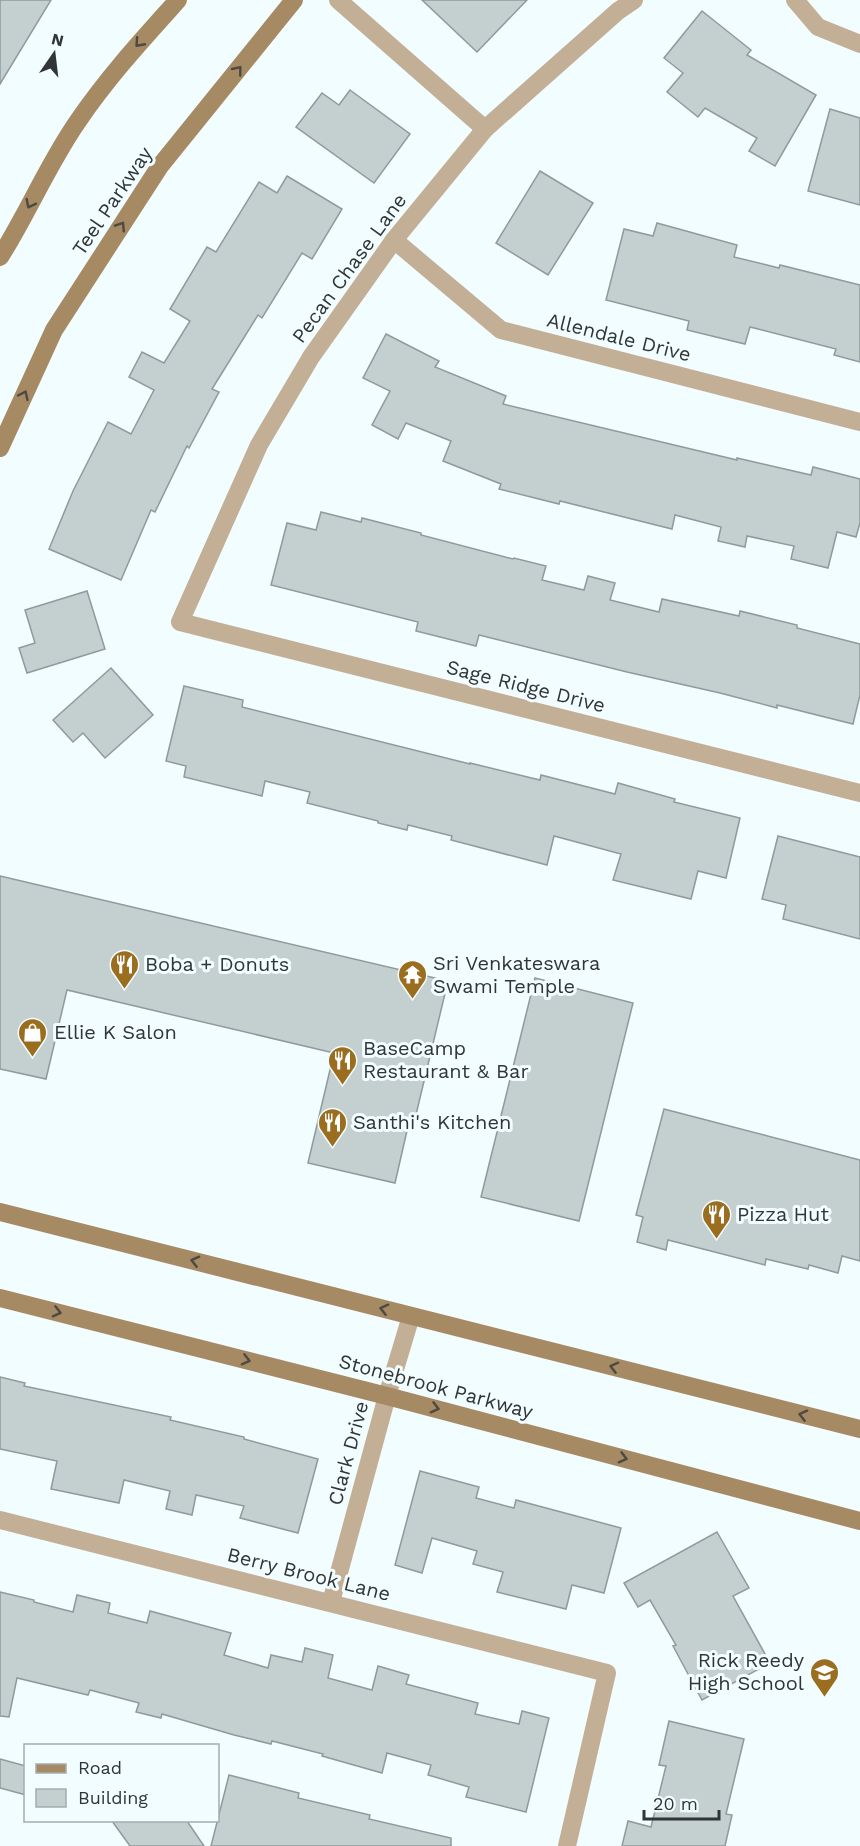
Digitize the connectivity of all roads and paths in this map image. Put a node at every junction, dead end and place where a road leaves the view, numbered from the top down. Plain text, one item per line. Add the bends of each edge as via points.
1 (178, 0) edge
2 (294, 0) edge
3 (338, 0) edge
4 (634, 0) edge
5 (795, 0) edge
6 (860, 44) edge
7 (485, 129) junction
8 (394, 240) junction
9 (0, 257) edge
10 (860, 422) edge
11 (0, 448) edge
12 (180, 622) joint
13 (860, 793) edge
14 (0, 1212) edge
15 (0, 1298) edge
16 (411, 1316) junction
17 (387, 1396) junction
18 (860, 1429) edge
19 (0, 1520) edge
20 (860, 1521) edge
21 (331, 1602) junction
22 (567, 1846) edge

1 -> 9 main road via 116,68 78,122
11 -> 2 main road, Teel Parkway via 54,330 160,166
3 - 7 street
4 - 7 street, Pecan Chase Lane
5 - 6 street via 818,27
7 - 8 street, Pecan Chase Lane
8 - 10 street, Allendale Drive via 501,330
8 - 12 street, Pecan Chase Lane via 311,357 259,445
12 - 13 street, Sage Ridge Drive
16 -> 14 main road
15 -> 17 main road, Stonebrook Parkway
16 - 17 street, Clark Drive
18 -> 16 main road
17 -> 20 main road, Stonebrook Parkway
17 - 21 street, Clark Drive
19 - 21 street, Berry Brook Lane
21 - 22 street, Berry Brook Lane via 607,1673

